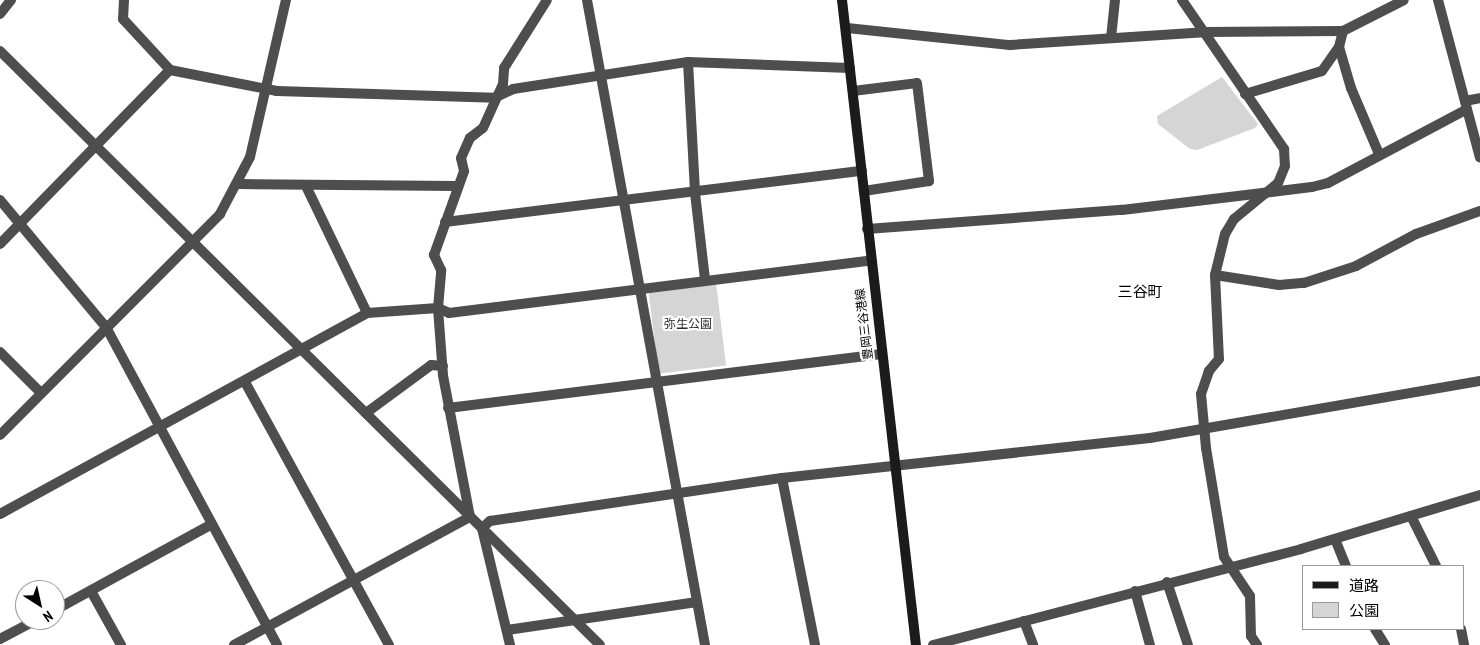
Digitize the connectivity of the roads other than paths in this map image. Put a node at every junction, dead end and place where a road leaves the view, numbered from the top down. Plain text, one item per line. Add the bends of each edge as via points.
1 (11, 0) edge
2 (124, 0) edge
3 (286, 0) edge
4 (547, 0) edge
5 (587, 0) edge
6 (842, 0) edge
7 (1115, 0) edge
8 (1182, 0) edge
9 (1404, 0) edge
10 (1438, 0) edge
11 (0, 14) edge
12 (847, 28) junction
13 (1344, 31) junction
14 (1204, 32) junction
15 (1111, 38) junction
16 (1339, 47) junction
17 (0, 51) edge
18 (688, 62) junction
19 (850, 68) junction
20 (170, 70) junction
21 (600, 75) junction
22 (266, 89) junction
23 (853, 91) junction
24 (1245, 94) junction
25 (494, 98) junction
26 (1480, 98) edge
27 (1466, 105) junction
28 (95, 147) junction
29 (1378, 154) junction
30 (1480, 158) edge
31 (862, 171) junction
32 (239, 184) junction
33 (306, 186) junction
34 (457, 186) junction
35 (864, 191) junction
36 (694, 193) junction
37 (1261, 195) junction
38 (0, 200) edge
39 (623, 201) junction
40 (1480, 212) edge
41 (445, 222) junction
42 (20, 223) junction
43 (867, 229) junction
44 (192, 242) junction
45 (0, 244) edge
46 (870, 261) junction
47 (1216, 275) junction
48 (705, 279) junction
49 (639, 288) junction
50 (438, 308) junction
51 (367, 313) junction
52 (106, 327) junction
53 (302, 350) junction
54 (0, 352) edge
55 (880, 354) junction
56 (442, 366) junction
57 (1480, 380) edge
58 (245, 382) junction
59 (657, 382) junction
60 (41, 393) junction
61 (448, 408) junction
62 (366, 413) junction
63 (159, 429) junction
64 (1205, 429) junction
65 (0, 435) edge
66 (894, 468) junction
67 (782, 478) junction
68 (678, 495) junction
69 (1480, 495) edge
70 (0, 514) edge
71 (1411, 516) junction
72 (470, 517) junction
73 (210, 525) junction
74 (482, 528) junction
75 (1335, 539) junction
76 (1346, 565) edge
77 (1436, 565) edge
78 (1228, 568) junction
79 (354, 580) junction
80 (1167, 582) junction
81 (91, 591) junction
82 (1136, 591) junction
83 (697, 602) junction
84 (65, 605) edge
85 (572, 618) junction
86 (1024, 621) junction
87 (267, 628) junction
88 (17, 630) edge
89 (507, 630) junction
90 (1376, 630) edge
91 (1461, 630) edge
92 (0, 639) edge
93 (121, 645) edge
94 (234, 645) edge
95 (277, 645) edge
96 (389, 645) edge
97 (510, 645) edge
98 (600, 645) edge
99 (705, 645) edge
100 (815, 645) edge
101 (916, 645) edge
102 (933, 645) edge
103 (1033, 645) edge
104 (1150, 645) edge
105 (1188, 645) edge
106 (1257, 645) edge
107 (1385, 645) edge
108 (1464, 645) edge

1 - 11 street
2 - 20 street via 123,19
3 - 22 street
4 - 25 street via 509,60 503,84
5 - 21 street
6 - 12 main road, 豊岡三谷港線
7 - 15 street
8 - 14 street
9 - 13 street
10 - 27 street
12 - 15 street via 1010,44
12 - 19 main road, 豊岡三谷港線
13 - 14 street
13 - 16 street
14 - 15 street
14 - 24 street
16 - 24 street via 1322,71
16 - 29 street via 1351,88
17 - 28 street
18 - 19 street
18 - 21 street
18 - 36 street
19 - 23 main road, 豊岡三谷港線
20 - 22 street
20 - 28 street
21 - 25 street via 512,89
21 - 39 street
22 - 25 street
22 - 32 street via 250,157
23 - 31 main road, 豊岡三谷港線
23 - 35 street via 917,83 928,180
24 - 37 street via 1284,149 1285,166 1278,183
25 - 34 street via 483,128 470,138 461,158 464,171
26 - 27 street
27 - 29 street
27 - 30 street
28 - 42 street
28 - 44 street
29 - 37 street via 1328,183
31 - 35 main road, 豊岡三谷港線
31 - 36 street
32 - 33 street
32 - 44 street via 220,214
33 - 34 street
33 - 51 street
34 - 41 street
35 - 43 main road, 豊岡三谷港線
36 - 39 street
36 - 48 street
37 - 43 street
37 - 47 street via 1227,228
38 - 42 street
39 - 41 street
39 - 49 street
40 - 47 street via 1416,234 1356,266 1304,283 1279,285
41 - 50 street via 434,255 441,270
42 - 45 street
42 - 52 street
43 - 46 main road, 豊岡三谷港線
44 - 52 street
44 - 53 street
46 - 48 street
46 - 55 main road, 豊岡三谷港線
47 - 64 street via 1219,360 1210,371 1202,394
48 - 49 street
49 - 50 street via 449,312
49 - 59 street
50 - 51 street
50 - 56 street
51 - 53 street
52 - 60 street
52 - 63 street
53 - 58 street
53 - 62 street
54 - 60 street
55 - 59 street
55 - 66 main road, 豊岡三谷港線
56 - 61 street
56 - 62 street via 431,366
57 - 64 street via 1349,400
58 - 63 street
58 - 79 street
59 - 61 street
59 - 68 street
60 - 65 street
61 - 72 street via 465,476
62 - 72 street
63 - 70 street
63 - 73 street
64 - 66 street
64 - 78 street via 1213,494
66 - 67 street
66 - 101 main road, 豊岡三谷港線
67 - 68 street
67 - 100 street
68 - 74 street via 490,520
68 - 83 street
69 - 71 street
71 - 75 street
71 - 77 street
72 - 74 street
72 - 79 street
73 - 81 street
73 - 87 street
74 - 85 street
74 - 89 street
75 - 76 street
75 - 78 street
78 - 80 street
78 - 106 street via 1250,596 1251,636
79 - 87 street
79 - 96 street
80 - 82 street
80 - 105 street
81 - 84 street
81 - 93 street
82 - 86 street
82 - 104 street
83 - 85 street
83 - 99 street
85 - 89 street
85 - 98 street
86 - 102 street
86 - 103 street
87 - 94 street
87 - 95 street
88 - 92 street
89 - 97 street
90 - 107 street
91 - 108 street

